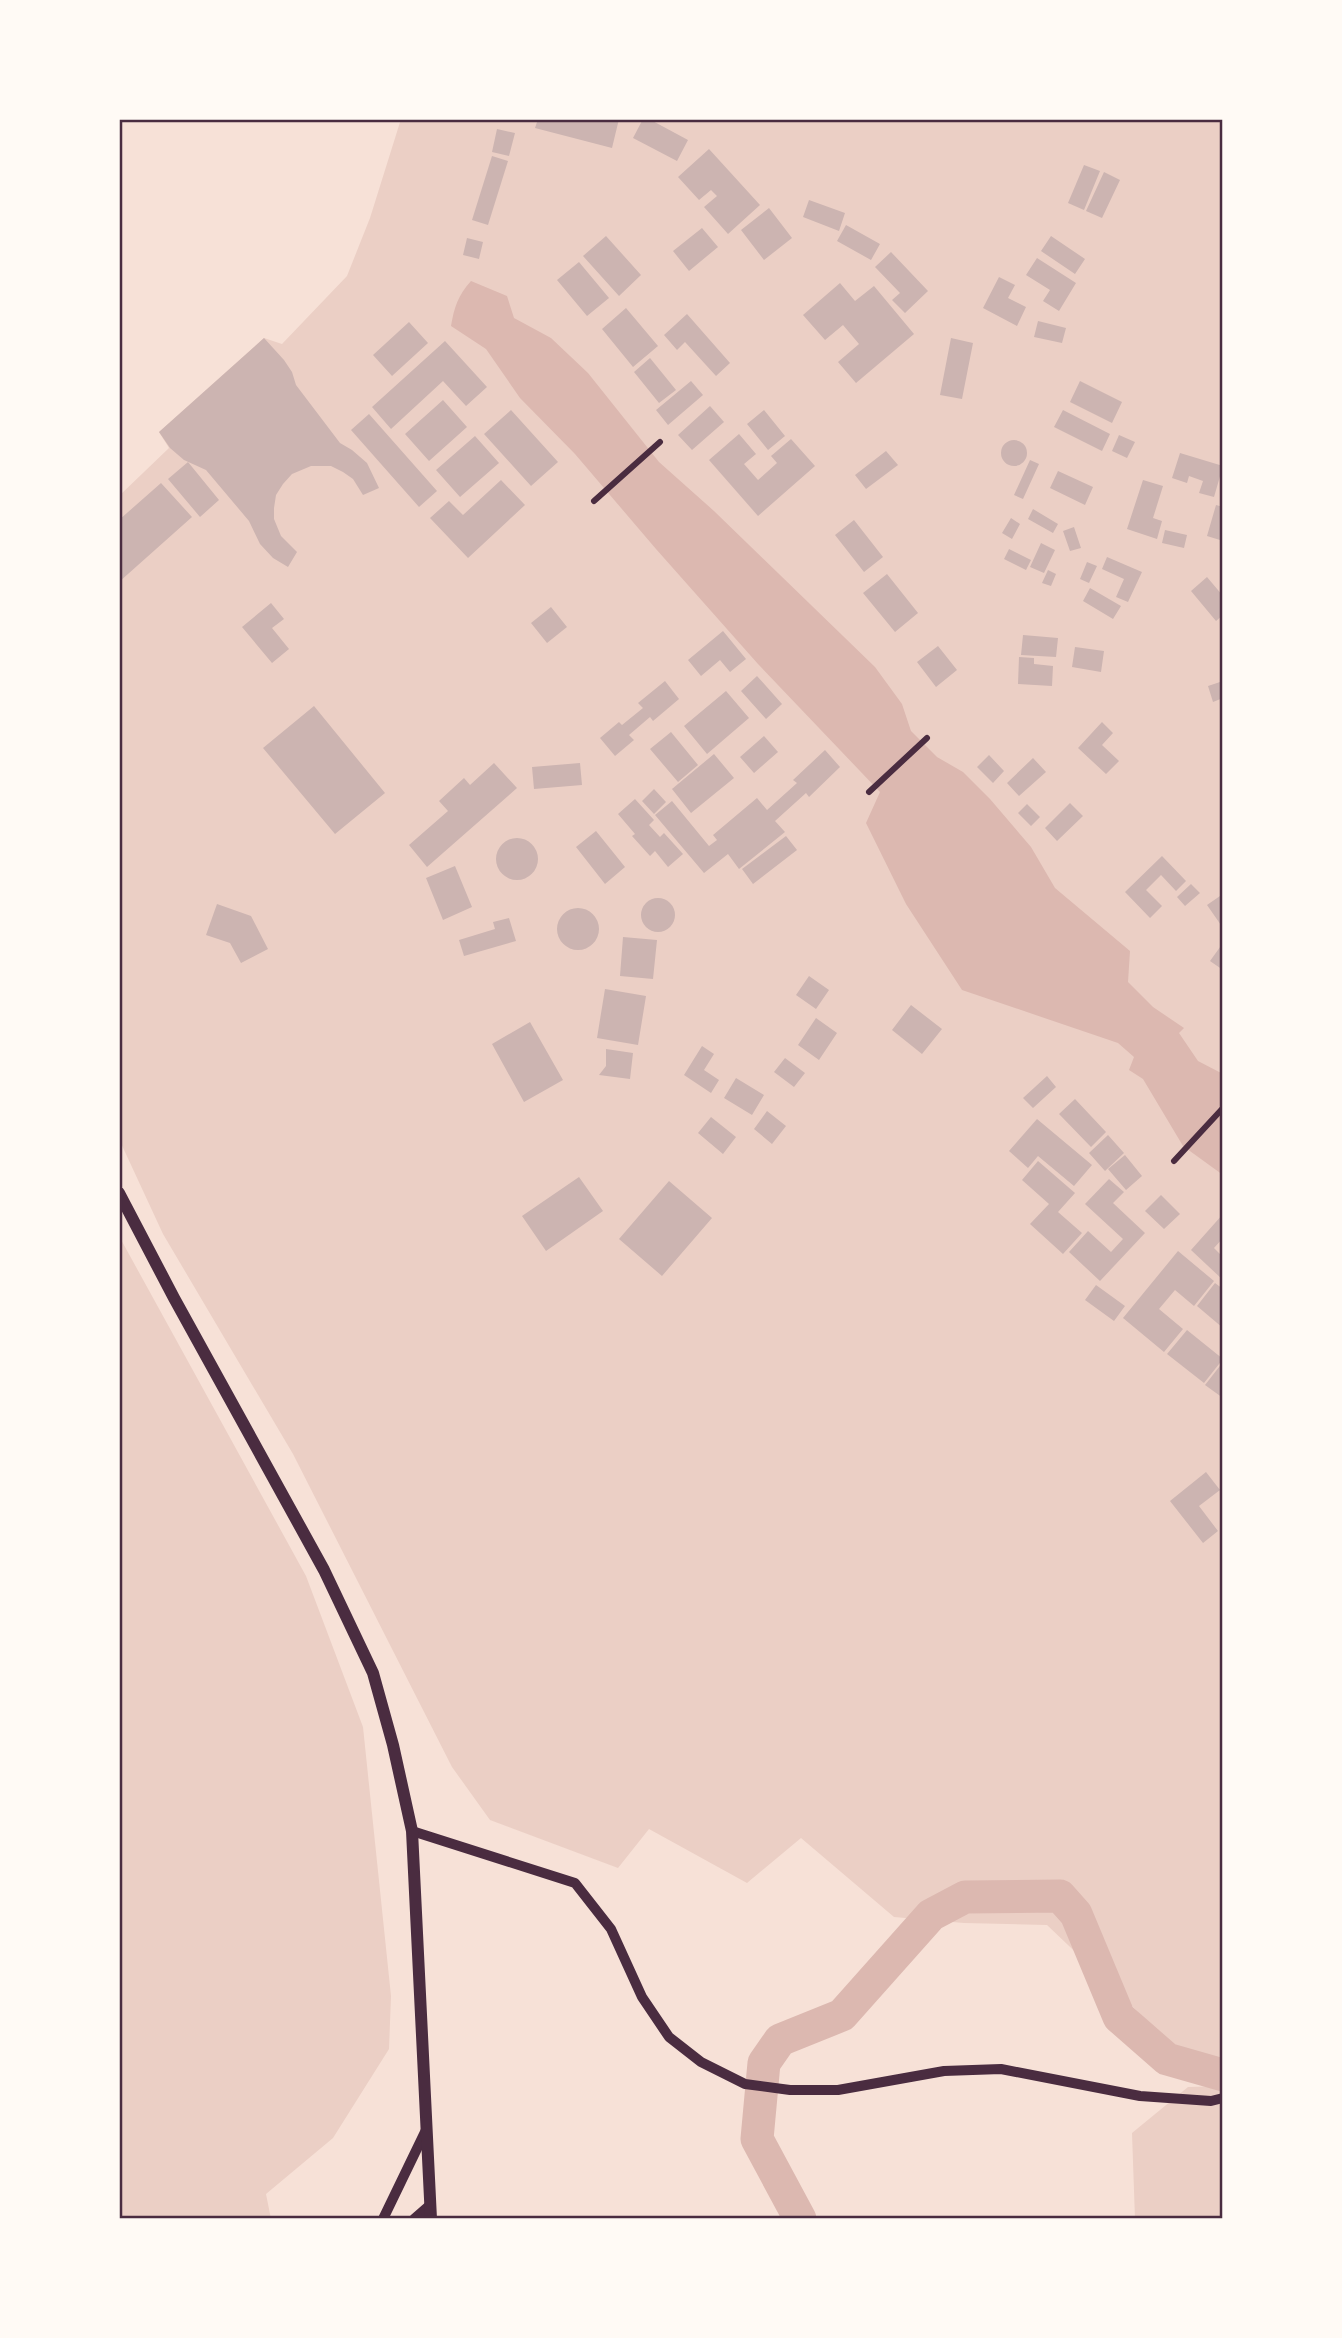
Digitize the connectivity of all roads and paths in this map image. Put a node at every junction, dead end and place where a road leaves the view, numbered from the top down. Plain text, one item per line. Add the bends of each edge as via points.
1 (660, 442) dead end
2 (594, 501) dead end
3 (927, 738) dead end
4 (870, 792) dead end
5 (1223, 1108) edge
6 (1174, 1161) dead end
7 (119, 1193) edge
8 (412, 1831) junction
9 (1223, 2098) edge
10 (426, 2130) junction
11 (430, 2205) junction
12 (383, 2219) edge
13 (414, 2219) edge
14 (431, 2219) edge

1 - 2 street
3 - 4 street
5 - 6 street
7 - 8 main road via 324,1570 368,1662
8 - 9 street via 575,1883 611,1929 642,1997 669,2037 701,2062 745,2084 838,2090 944,2071 1001,2068 1140,2096
8 - 10 main road
10 - 11 main road
10 - 12 street
11 - 13 street
11 - 14 main road

